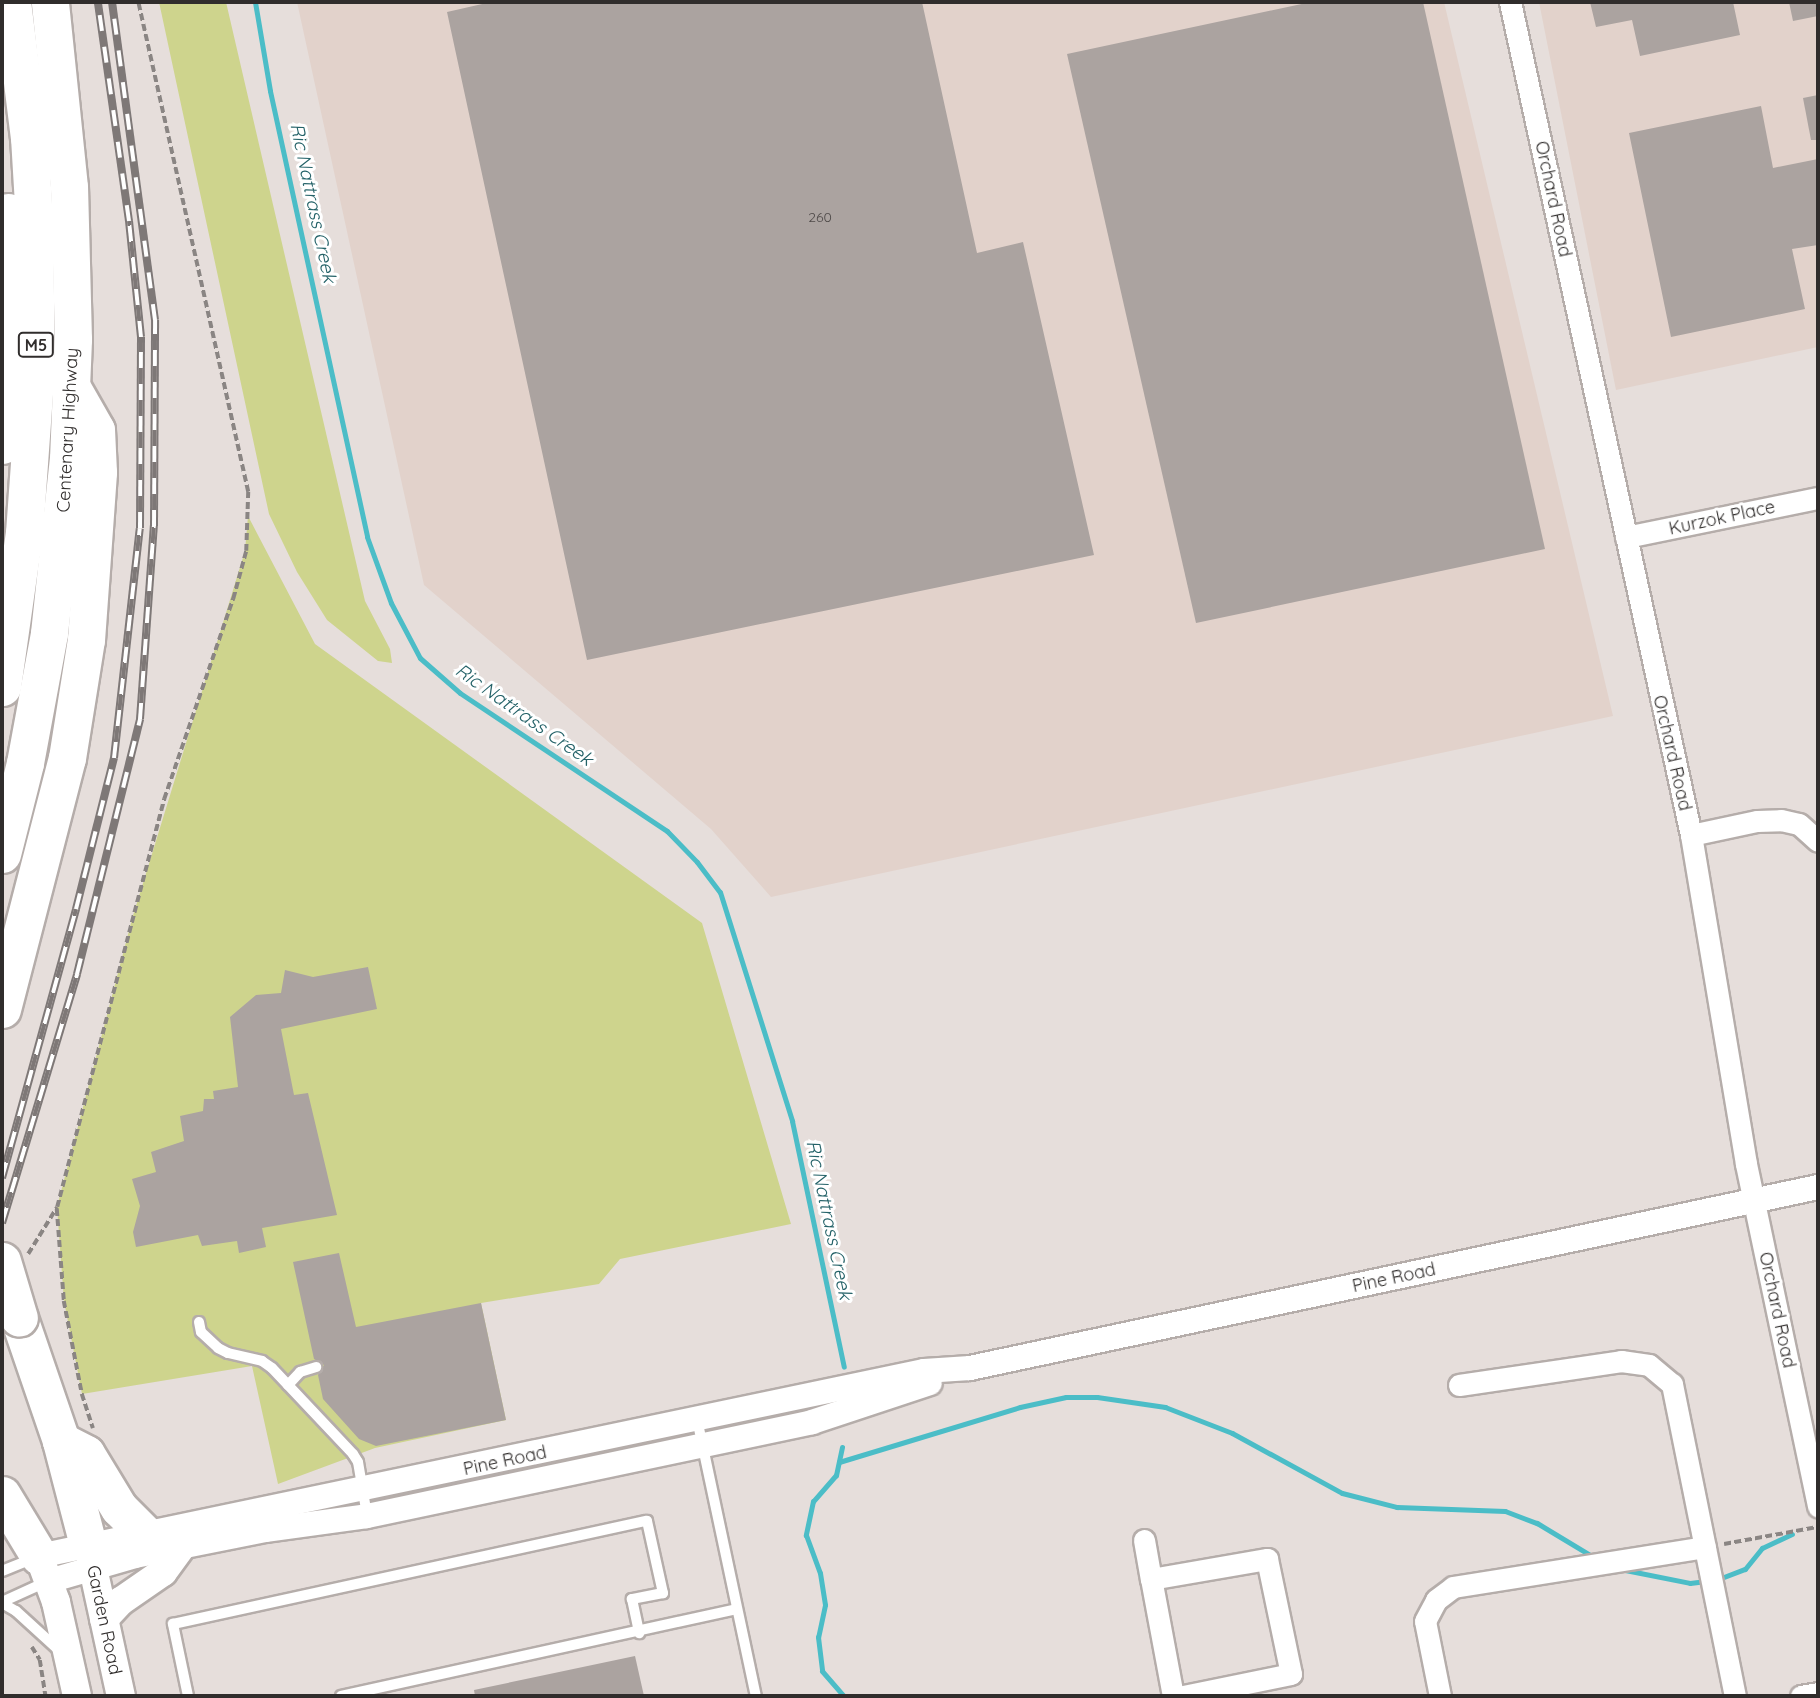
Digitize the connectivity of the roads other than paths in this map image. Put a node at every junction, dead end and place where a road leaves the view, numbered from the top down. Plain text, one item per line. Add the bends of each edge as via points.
1 (12, 2) edge
2 (50, 2) edge
3 (1510, 2) edge
4 (2, 92) edge
5 (71, 386) junction
6 (2, 445) edge
7 (1818, 498) edge
8 (1626, 537) junction
9 (2, 687) edge
10 (1691, 835) junction
11 (1818, 841) edge
12 (2, 854) edge
13 (2, 1009) edge
14 (1818, 1187) edge
15 (1753, 1201) junction
16 (14, 1261) edge
17 (199, 1322) dead end
18 (316, 1367) dead end
19 (970, 1368) junction
20 (288, 1385) junction
21 (1459, 1385) dead end
22 (697, 1419) junction
23 (61, 1441) junction
24 (703, 1446) junction
25 (362, 1491) junction
26 (2, 1495) edge
27 (1818, 1507) edge
28 (367, 1516) junction
29 (144, 1533) junction
30 (1144, 1540) dead end
31 (181, 1547) junction
32 (1705, 1547) junction
33 (90, 1555) junction
34 (44, 1568) junction
35 (2, 1571) edge
36 (1151, 1579) junction
37 (2, 1602) edge
38 (737, 1609) junction
39 (104, 1619) junction
40 (639, 1633) junction
41 (69, 1658) junction
42 (1818, 1693) edge
43 (77, 1696) edge
44 (121, 1696) edge
45 (188, 1696) edge
46 (341, 1696) edge
47 (757, 1696) edge
48 (1173, 1696) edge
49 (1183, 1696) edge
50 (1440, 1696) edge
51 (1735, 1696) edge
52 (1801, 1696) edge

1 - 9 highway, Centenary Highway / M5 via 33,207 36,367 24,533
2 - 5 highway, Centenary Highway / M5 via 69,187
3 - 8 street, Orchard Road
4 - 6 highway via 9,328
5 - 12 highway, Centenary Highway / M5 via 64,513 49,633 25,763
5 - 13 highway via 96,430 98,472 86,640 64,771
7 - 8 street, Kurzok Place
8 - 10 street, Orchard Road
10 - 11 street via 1781,820 1799,824
10 - 15 street, Orchard Road
14 - 15 street, Pine Road
15 - 19 street, Pine Road
15 - 27 street, Orchard Road
16 - 23 highway, bridge via 19,1318
17 - 20 lane via 201,1332 218,1348 262,1361
18 - 20 lane via 300,1372
19 - 22 street, Pine Road via 924,1371
19 - 24 street, Pine Road via 812,1422
20 - 25 lane via 353,1454
21 - 32 street via 1621,1362 1649,1365 1672,1384
22 - 24 lane
22 - 25 street, Pine Road
23 - 29 highway via 86,1454 119,1508
23 - 33 highway
24 - 28 street, Pine Road
24 - 38 lane
25 - 28 lane
25 - 29 street, Pine Road
26 - 34 highway
28 - 31 street, Pine Road
29 - 33 street, Pine Road
30 - 36 street
31 - 33 street, Pine Road
31 - 39 main road via 163,1572
32 - 50 street via 1453,1587 1436,1600 1425,1620
32 - 51 street
33 - 34 street, Pine Road
33 - 39 main road, Garden Road
34 - 35 lane
34 - 37 lane
34 - 41 main road
36 - 48 street
36 - 49 street via 1267,1559 1291,1674
37 - 41 lane
38 - 40 lane
38 - 47 lane
39 - 44 main road, Garden Road
40 - 45 lane via 632,1599 663,1593 647,1521 173,1624
40 - 46 lane
41 - 43 main road
42 - 52 street

